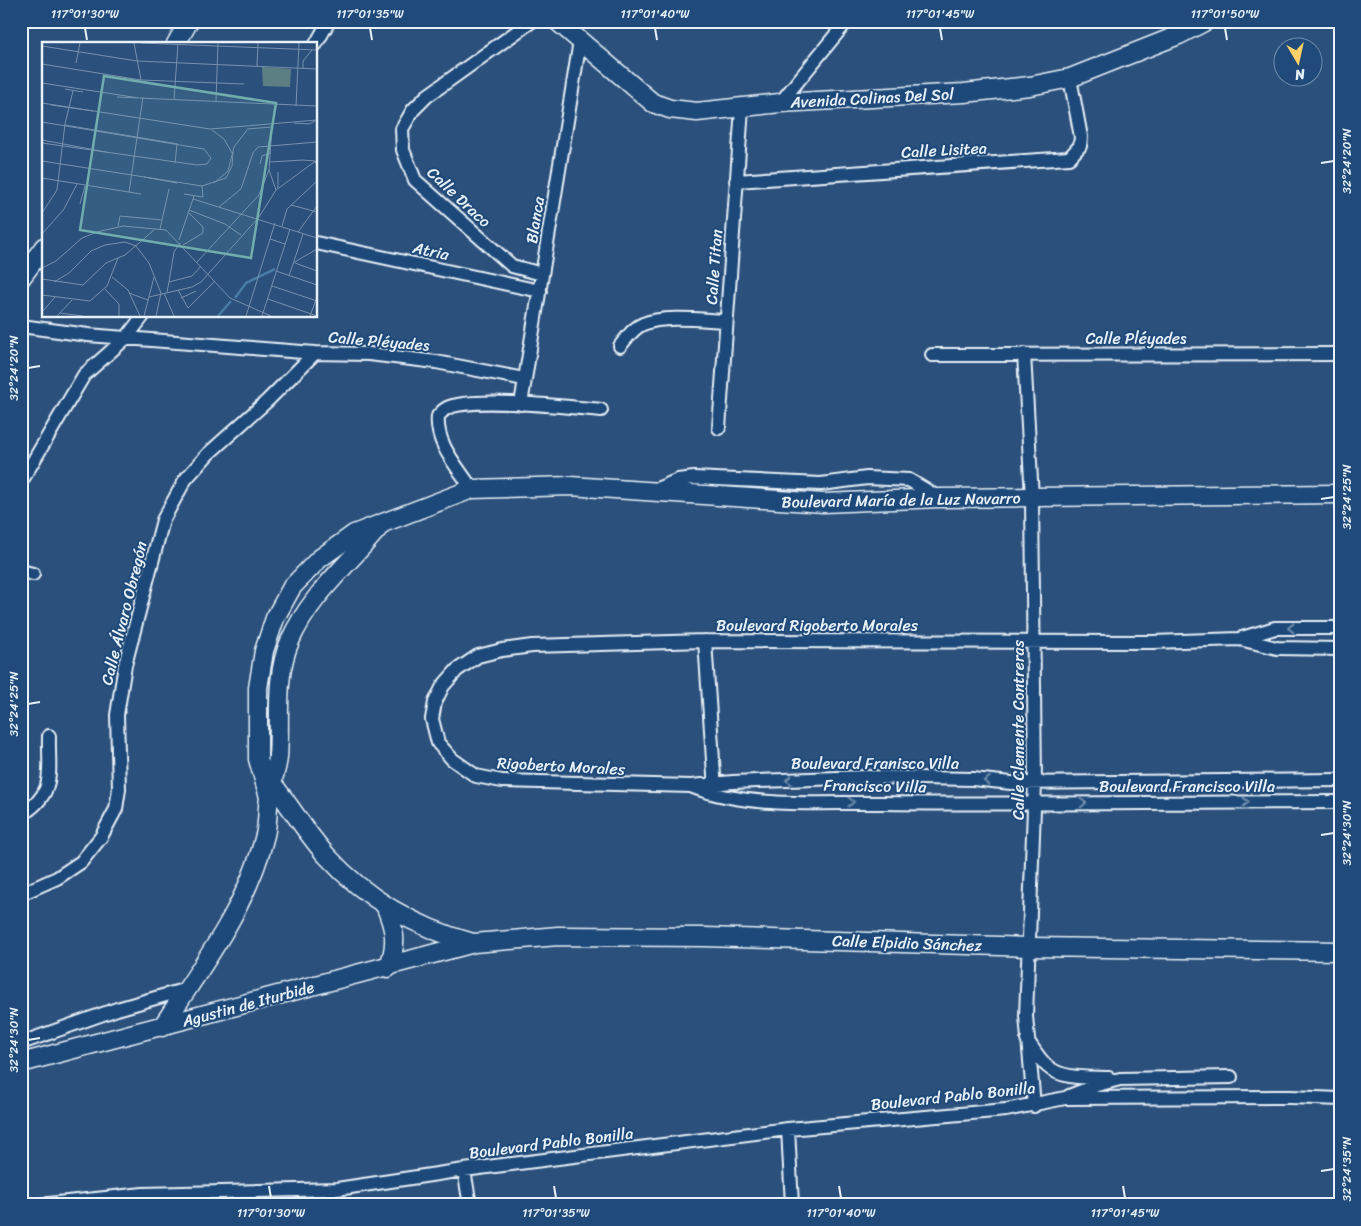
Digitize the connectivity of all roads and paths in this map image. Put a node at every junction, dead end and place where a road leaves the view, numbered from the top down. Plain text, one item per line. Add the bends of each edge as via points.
1 (189, 21) edge
2 (329, 21) edge
3 (532, 21) edge
4 (847, 21) edge
5 (1206, 21) edge
6 (565, 23) edge
7 (580, 41) junction
8 (177, 42) edge
9 (317, 42) edge
10 (1070, 78) junction
11 (780, 103) junction
12 (742, 108) junction
13 (736, 182) junction
14 (318, 243) edge
15 (42, 250) edge
16 (542, 274) junction
17 (21, 278) edge
18 (540, 291) junction
19 (141, 318) edge
20 (726, 320) junction
21 (21, 326) edge
22 (127, 337) junction
23 (620, 346) dead end
24 (315, 352) junction
25 (1024, 354) junction
26 (1340, 354) edge
27 (932, 355) dead end
28 (524, 379) junction
29 (521, 404) junction
30 (601, 410) dead end
31 (719, 428) dead end
32 (21, 482) edge
33 (472, 489) junction
34 (649, 492) junction
35 (1340, 494) edge
36 (939, 498) junction
37 (1032, 498) junction
38 (380, 526) junction
39 (1340, 628) edge
40 (1239, 639) junction
41 (705, 641) junction
42 (1034, 642) junction
43 (1340, 649) edge
44 (432, 719) joint
45 (49, 736) dead end
46 (1123, 780) junction
47 (1340, 780) edge
48 (1035, 783) junction
49 (268, 787) junction
50 (715, 788) junction
51 (1125, 802) junction
52 (1340, 802) edge
53 (1035, 805) junction
54 (21, 815) edge
55 (21, 894) edge
56 (385, 906) junction
57 (474, 943) junction
58 (1030, 947) junction
59 (1340, 951) edge
60 (388, 968) junction
61 (187, 988) junction
62 (162, 1027) junction
63 (1027, 1040) junction
64 (21, 1043) edge
65 (21, 1063) edge
66 (1231, 1076) dead end
67 (1120, 1078) junction
68 (1065, 1098) junction
69 (1340, 1099) edge
70 (1034, 1106) junction
71 (788, 1130) junction
72 (464, 1170) junction
73 (39, 1205) edge
74 (470, 1205) edge
75 (792, 1205) edge

1 - 8 street
2 - 9 street
3 - 16 street, Calle Draco via 427,96 413,110 402,129 403,150 415,180 512,266
4 - 11 street
5 - 10 street, Avenida Colinas Del Sol
6 - 7 street, Avenida Colinas Del Sol
7 - 12 street, Avenida Colinas Del Sol via 653,103 697,112
7 - 16 street, Blanca
10 - 11 street, Avenida Colinas Del Sol via 964,93
10 - 13 street, Calle Lisitea via 1081,137 1080,146 1069,158
11 - 12 street, Avenida Colinas Del Sol
12 - 13 street, Calle Titan
13 - 20 street, Calle Titan
14 - 18 street, Atria
15 - 17 street
16 - 18 street, Blanca
18 - 28 street, Blanca
19 - 22 street
20 - 23 street via 656,320 642,324
20 - 31 street, Calle Titan
21 - 22 street, Calle Pléyades
22 - 24 street, Calle Pléyades
22 - 32 street via 84,375
24 - 28 street, Calle Pléyades via 436,362
24 - 55 street, Calle Álvaro Obregón via 185,480 164,520 125,665 117,715 119,789 116,809 101,837 81,862 57,878
25 - 26 street, Calle Pléyades
25 - 27 street, Calle Pléyades
25 - 37 street, Calle Clemente Contreras
28 - 29 street, Blanca
29 - 30 street
29 - 33 street via 457,405 445,408 438,416 438,432 445,450
33 - 34 street, Boulevard María de la Luz Navarro via 570,486
33 - 38 street, Boulevard María de la Luz Navarro
34 - 36 street, Boulevard María de la Luz Navarro via 824,504
34 - 36 street via 667,483 694,478 821,484 868,478 909,480
35 - 37 street, Boulevard María de la Luz Navarro
36 - 37 street, Boulevard María de la Luz Navarro
37 - 42 street, Calle Clemente Contreras
38 - 49 street, Boulevard María de la Luz Navarro via 322,591 302,617 289,643 278,703 278,758
38 - 49 street, Boulevard María de la Luz Navarro via 354,534 319,559 292,588 275,618 264,651 258,688 258,759
39 -> 40 street, Boulevard Rigoberto Morales via 1275,628
40 - 42 street, Boulevard Rigoberto Morales
40 - 43 street, Boulevard Rigoberto Morales via 1277,648
41 - 42 street, Boulevard Rigoberto Morales
41 - 44 street, Boulevard Rigoberto Morales via 532,646 478,656 457,670 443,686 435,702
41 - 50 street
42 - 48 street, Calle Clemente Contreras
44 - 50 street, Rigoberto Morales via 438,743 452,759 476,776 539,783
45 - 54 street via 48,783 44,797
46 - 47 street, Boulevard Francisco Villa
46 - 48 street, Boulevard Francisco Villa
46 - 51 street
48 -> 50 street, Boulevard Franisco Villa via 865,777
48 - 53 street, Calle Clemente Contreras
49 - 56 street via 328,856
49 - 61 street, Boulevard María de la Luz Navarro via 266,834 249,886
50 -> 53 street, Francisco Villa via 739,800
51 -> 52 street, Boulevard Francisco Villa
53 -> 51 street, Boulevard Francisco Villa
53 - 58 street, Calle Clemente Contreras
56 - 57 street via 442,935
56 - 60 street via 395,940
57 - 58 street, Calle Elpidio Sánchez via 558,936 704,936
57 - 60 street, Agustin de Iturbide
58 - 59 street, Calle Elpidio Sánchez
58 - 63 street, Calle Clemente Contreras
60 - 62 street, Agustin de Iturbide
61 - 62 street, Boulevard María de la Luz Navarro
61 - 64 street
62 - 65 street, Agustin de Iturbide
63 - 67 street via 1047,1066 1057,1072 1071,1076
63 - 70 street, Calle Clemente Contreras
66 - 67 street, Boulevard Pablo Bonilla
67 - 68 street, Boulevard Pablo Bonilla
68 - 69 street, Boulevard Pablo Bonilla
68 - 70 street, Boulevard Pablo Bonilla
70 - 71 street, Boulevard Pablo Bonilla
71 - 72 street, Boulevard Pablo Bonilla
71 - 75 street
72 - 73 street, Boulevard Pablo Bonilla via 337,1189 143,1194
72 - 74 street

